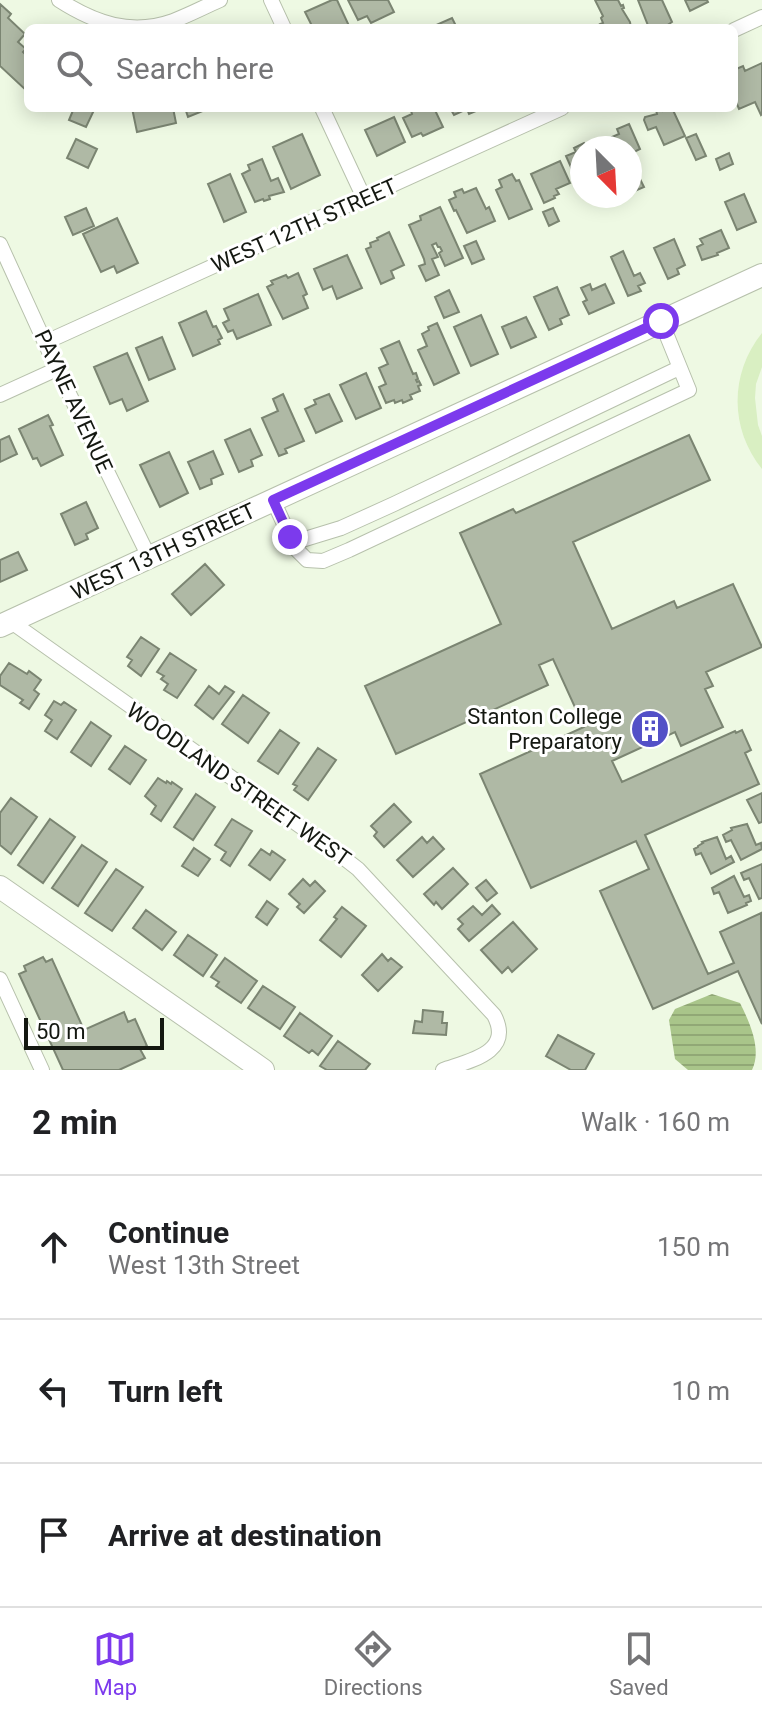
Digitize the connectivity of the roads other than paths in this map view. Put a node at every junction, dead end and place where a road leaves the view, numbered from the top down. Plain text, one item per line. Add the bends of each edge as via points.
1 (59, 0) edge
2 (220, 0) edge
3 (271, 0) edge
4 (762, 17) edge
5 (110, 24) edge
6 (159, 24) edge
7 (282, 24) edge
8 (738, 28) edge
9 (324, 112) edge
10 (553, 112) edge
11 (364, 198) junction
12 (0, 244) edge
13 (762, 275) edge
14 (661, 321) junction
15 (46, 342) junction
16 (679, 368) junction
17 (57, 369) junction
18 (0, 395) edge
19 (273, 500) junction
20 (290, 537) junction
21 (149, 557) junction
22 (5, 624) edge
23 (0, 887) edge
24 (0, 979) edge
25 (42, 1070) edge
26 (263, 1070) edge
27 (443, 1070) edge

1 - 5 street
2 - 6 street
3 - 7 street
4 - 8 street
9 - 11 street
10 - 11 street, WEST 12TH STREET
11 - 15 street, WEST 12TH STREET
12 - 15 street, PAYNE AVENUE
13 - 14 street, WEST 13TH STREET
14 - 16 street
14 - 19 street, WEST 13TH STREET
15 - 17 street, PAYNE AVENUE
16 - 20 street via 341,528 305,539
16 - 20 street via 689,390 349,550 323,561 307,560
17 - 18 street
17 - 21 street, PAYNE AVENUE
19 - 20 street
19 - 21 street, WEST 13TH STREET
21 - 22 street, WEST 13TH STREET
22 - 27 street, WOODLAND STREET WEST via 358,869 499,1024 496,1044 487,1054
23 - 26 street
24 - 25 street

